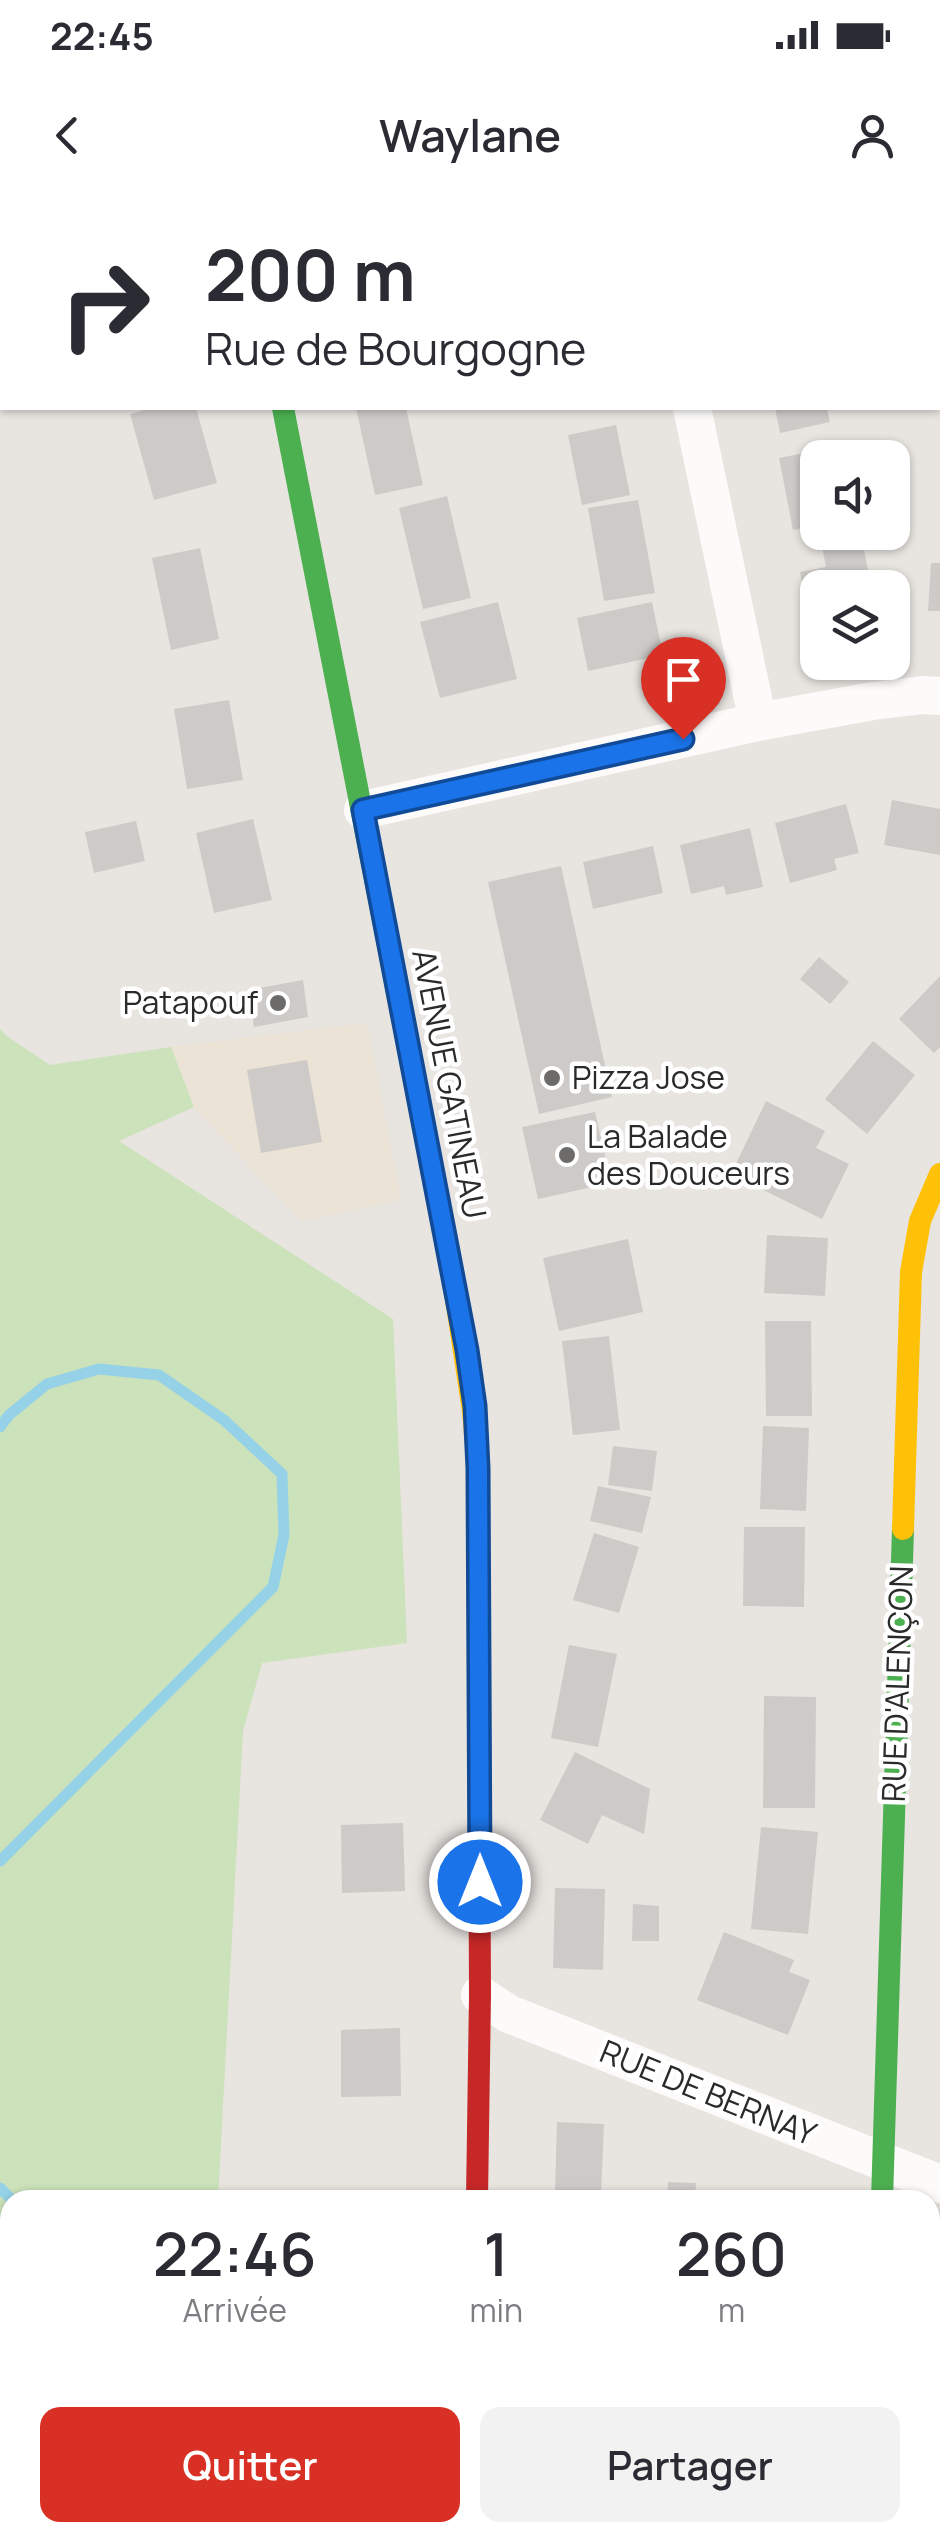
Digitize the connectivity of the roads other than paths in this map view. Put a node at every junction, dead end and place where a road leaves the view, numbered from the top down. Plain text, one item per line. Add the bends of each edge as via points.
1 (283, 410) edge
2 (692, 410) edge
3 (940, 696) edge
4 (758, 722) junction
5 (363, 810) junction
6 (940, 1174) edge
7 (480, 1995) junction
8 (882, 2162) junction
9 (940, 2184) edge
10 (476, 2190) edge
11 (882, 2190) edge

1 - 5 street, AVENUE GATINEAU
2 - 4 street
3 - 4 street
4 - 5 street
5 - 7 street, AVENUE GATINEAU via 475,1406
6 - 8 street, RUE D'ALENÇON via 916,1234 911,1272
7 - 8 street, RUE DE BERNAY via 509,2014
7 - 10 street, AVENUE GATINEAU
8 - 9 street, RUE DE BERNAY
8 - 11 street, RUE D'ALENÇON

